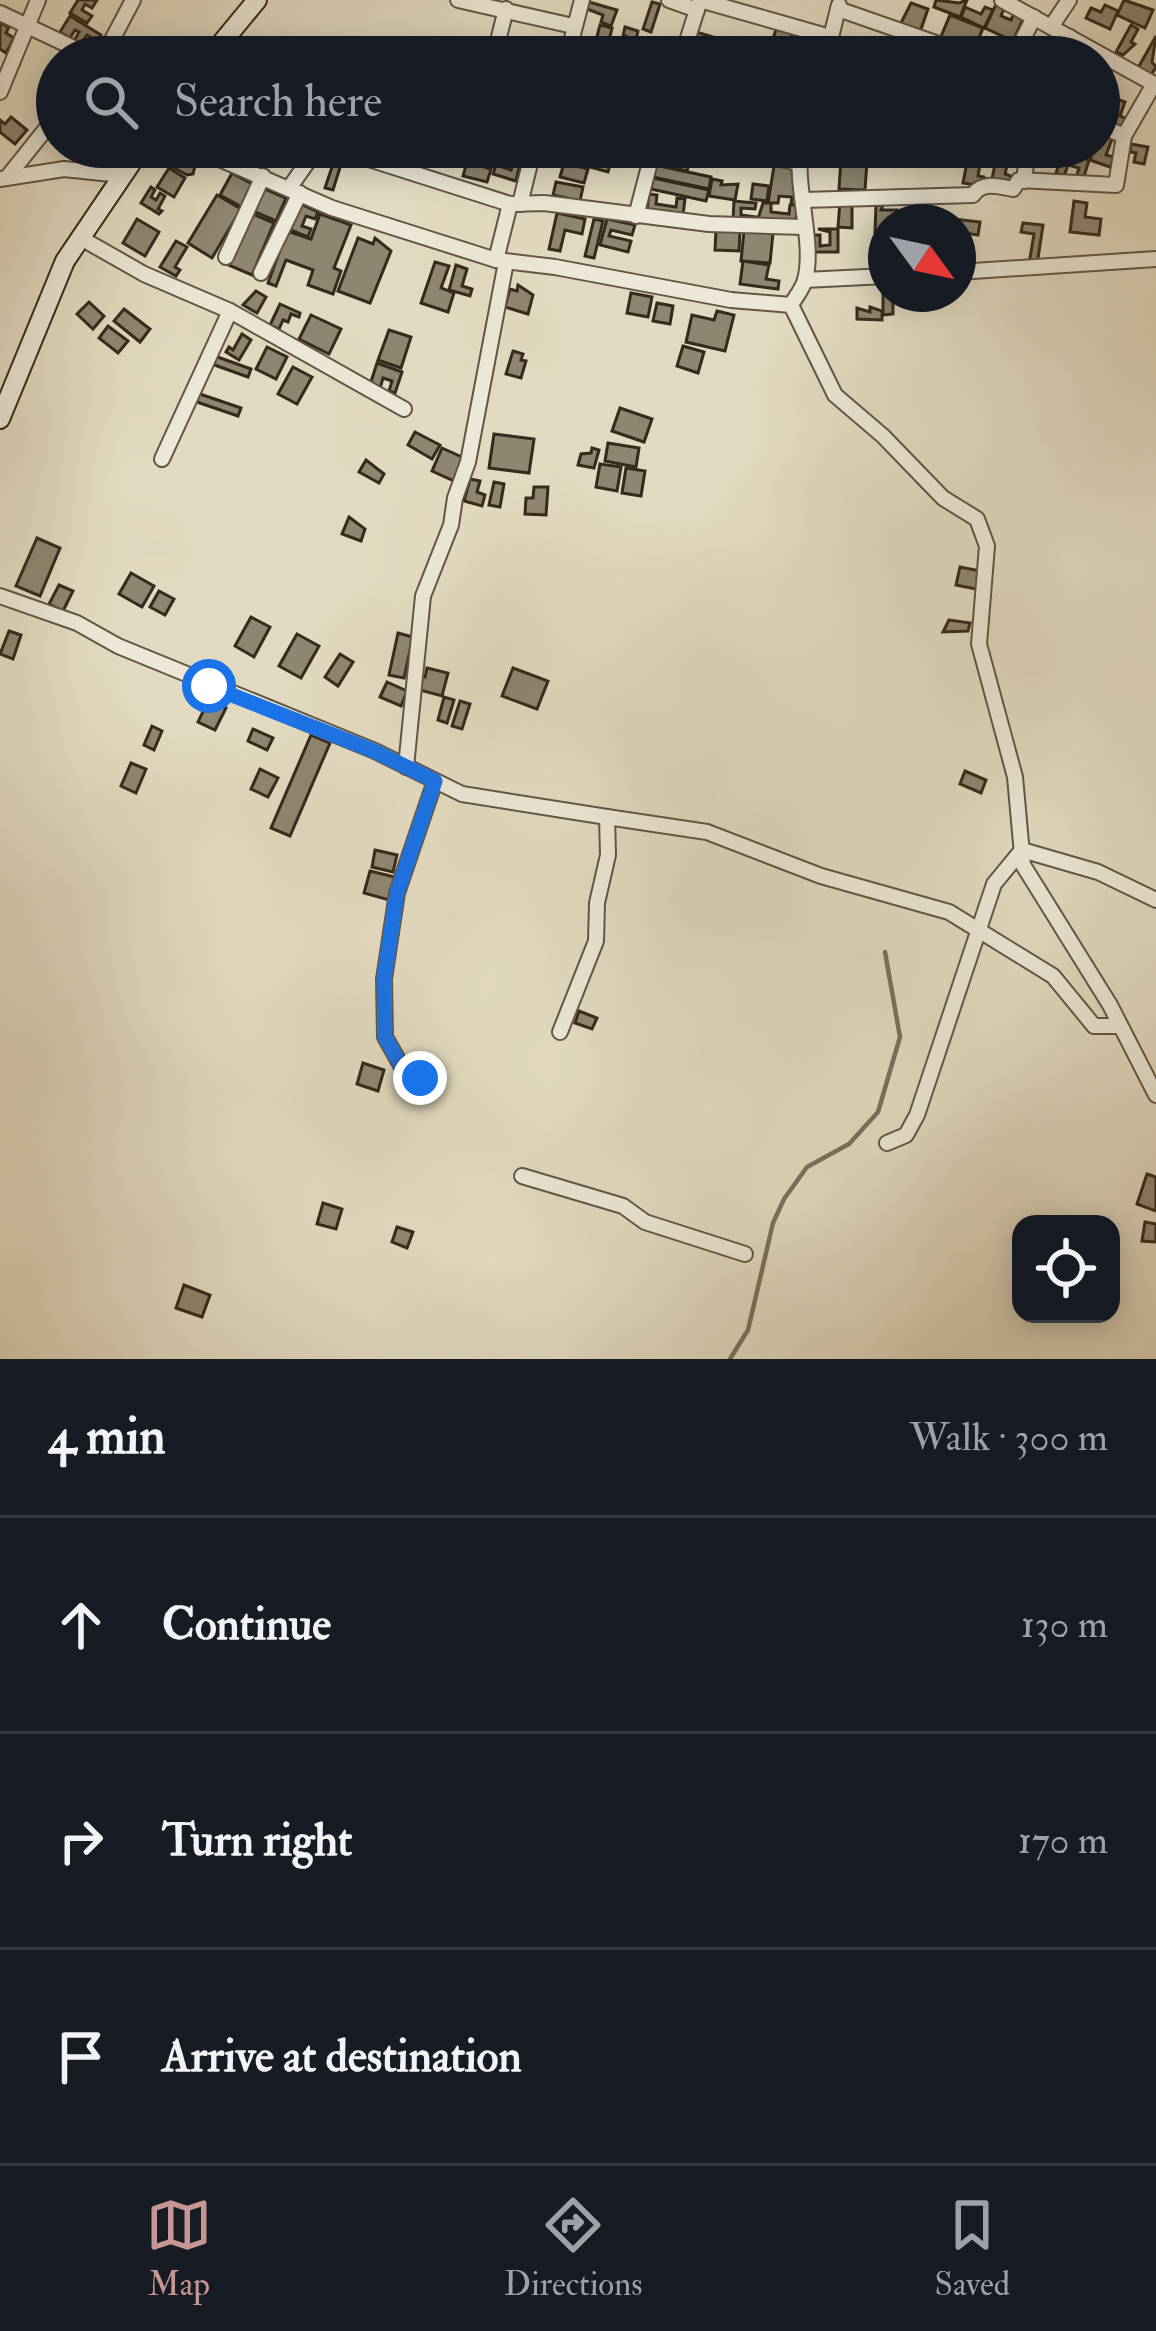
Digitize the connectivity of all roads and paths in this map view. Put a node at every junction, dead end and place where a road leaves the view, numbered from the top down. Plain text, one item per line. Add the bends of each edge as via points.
1 (38, 0) edge
2 (133, 0) edge
3 (257, 0) edge
4 (458, 0) edge
5 (582, 0) edge
6 (669, 0) edge
7 (1003, 0) edge
8 (1069, 0) edge
9 (487, 3) edge
10 (699, 3) edge
11 (839, 4) edge
12 (506, 9) junction
13 (0, 14) edge
14 (1034, 17) junction
15 (25, 26) junction
16 (573, 26) junction
17 (1052, 27) junction
18 (47, 36) edge
19 (114, 36) edge
20 (227, 36) edge
21 (499, 36) edge
22 (571, 36) edge
23 (689, 36) edge
24 (826, 36) edge
25 (830, 36) edge
26 (922, 36) edge
27 (1024, 36) edge
28 (1067, 36) edge
29 (1120, 65) edge
30 (1155, 84) edge
31 (0, 92) edge
32 (1120, 134) edge
33 (1124, 136) junction
34 (36, 140) edge
35 (1120, 160) edge
36 (127, 168) edge
37 (243, 168) edge
38 (307, 168) edge
39 (399, 168) edge
40 (527, 168) edge
41 (649, 168) edge
42 (801, 168) edge
43 (1026, 168) edge
44 (1119, 168) edge
45 (121, 176) junction
46 (263, 176) junction
47 (4, 177) edge
48 (1024, 181) junction
49 (295, 190) junction
50 (804, 200) junction
51 (515, 204) junction
52 (636, 216) junction
53 (803, 227) junction
54 (79, 236) junction
55 (226, 257) dead end
56 (1156, 259) edge
57 (501, 261) junction
58 (976, 271) edge
59 (261, 273) dead end
60 (868, 277) edge
61 (805, 280) junction
62 (791, 305) junction
63 (230, 310) junction
64 (404, 410) dead end
65 (0, 419) edge
66 (162, 459) dead end
67 (0, 596) edge
68 (406, 766) junction
69 (435, 781) junction
70 (607, 817) junction
71 (1022, 850) junction
72 (1156, 900) edge
73 (978, 927) junction
74 (1119, 1026) junction
75 (560, 1032) dead end
76 (420, 1078) dead end
77 (1156, 1095) edge
78 (887, 1143) dead end
79 (522, 1176) dead end
80 (746, 1254) dead end

1 - 15 street
2 - 19 street
3 - 20 street
4 - 9 street
5 - 16 street
6 - 10 street
7 - 14 street
8 - 17 street
9 - 12 street
10 - 23 street
10 - 24 street
11 - 25 street
11 - 26 street
12 - 16 street
12 - 21 street
13 - 15 street
14 - 17 street
14 - 27 street
15 - 18 street
15 - 31 street
16 - 22 street
17 - 28 street
29 - 30 street
30 - 33 street
32 - 33 street
33 - 35 street
34 - 47 street
36 - 45 street
37 - 46 street
38 - 49 street
39 - 51 street
40 - 51 street
41 - 52 street
42 - 50 street
43 - 48 street
44 - 48 street via 1116,185
45 - 47 street via 64,169
45 - 54 street
46 - 49 street
46 - 55 street
48 - 50 street via 974,195
49 - 57 street
49 - 59 street
50 - 53 street
51 - 52 street
51 - 57 street
52 - 53 street
53 - 61 street
54 - 63 street
54 - 65 street
56 - 58 street
57 - 62 street
57 - 68 street via 468,462 423,596
60 - 61 street
61 - 62 street
62 - 71 street via 835,394 943,498 977,519 987,546 979,644 1015,777
63 - 64 street
63 - 66 street
67 - 68 street
68 - 69 street
69 - 70 street via 462,794
69 - 76 street via 397,893 384,979 385,1037 402,1067
70 - 73 street via 707,832
70 - 75 street via 596,940
71 - 72 street via 1099,872
71 - 73 street via 994,884
71 - 74 street via 1027,872
73 - 74 street via 1053,976 1094,1026
73 - 78 street via 917,1115 906,1135
74 - 77 street
79 - 80 street

